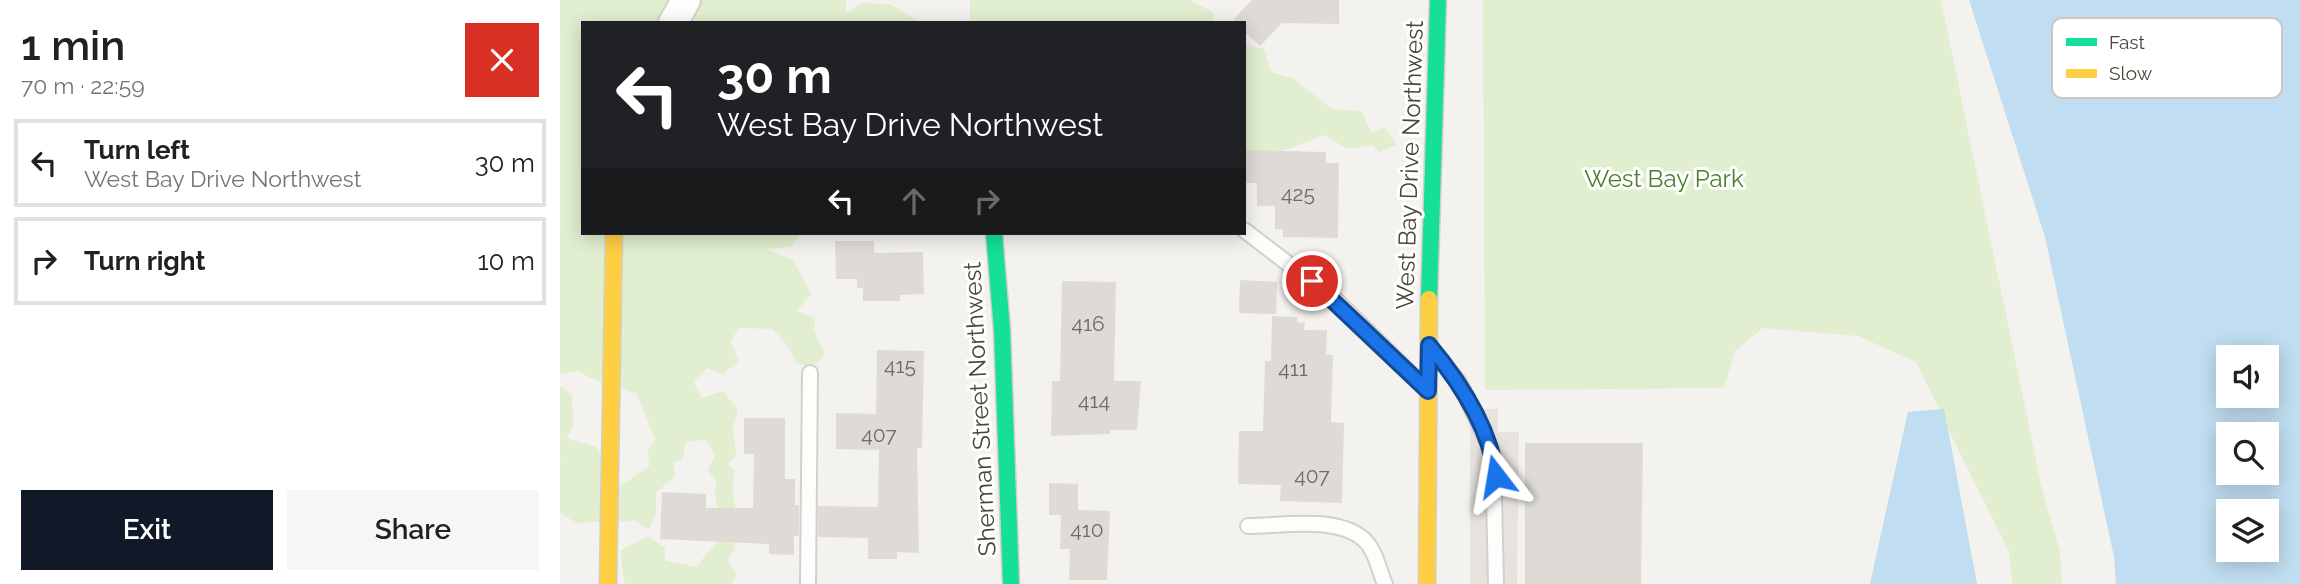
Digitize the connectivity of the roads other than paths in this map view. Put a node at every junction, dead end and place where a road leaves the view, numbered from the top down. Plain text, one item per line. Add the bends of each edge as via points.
1 (686, 0) edge
2 (1438, 0) edge
3 (674, 21) edge
4 (1246, 232) edge
5 (614, 235) edge
6 (993, 235) edge
7 (1429, 345) junction
8 (810, 373) dead end
9 (1428, 391) junction
10 (1248, 526) dead end
11 (608, 584) edge
12 (808, 584) edge
13 (1011, 584) edge
14 (1385, 584) edge
15 (1427, 584) edge
16 (1496, 584) edge

1 - 3 street
2 - 7 street, West Bay Drive Northwest
4 - 9 lane via 1337,301
5 - 11 street
6 - 13 street, Sherman Street Northwest via 1002,330
7 - 9 street, West Bay Drive Northwest
7 - 16 lane via 1459,382 1493,454
8 - 12 lane
9 - 15 street, West Bay Drive Northwest
10 - 14 lane via 1346,529 1368,544

